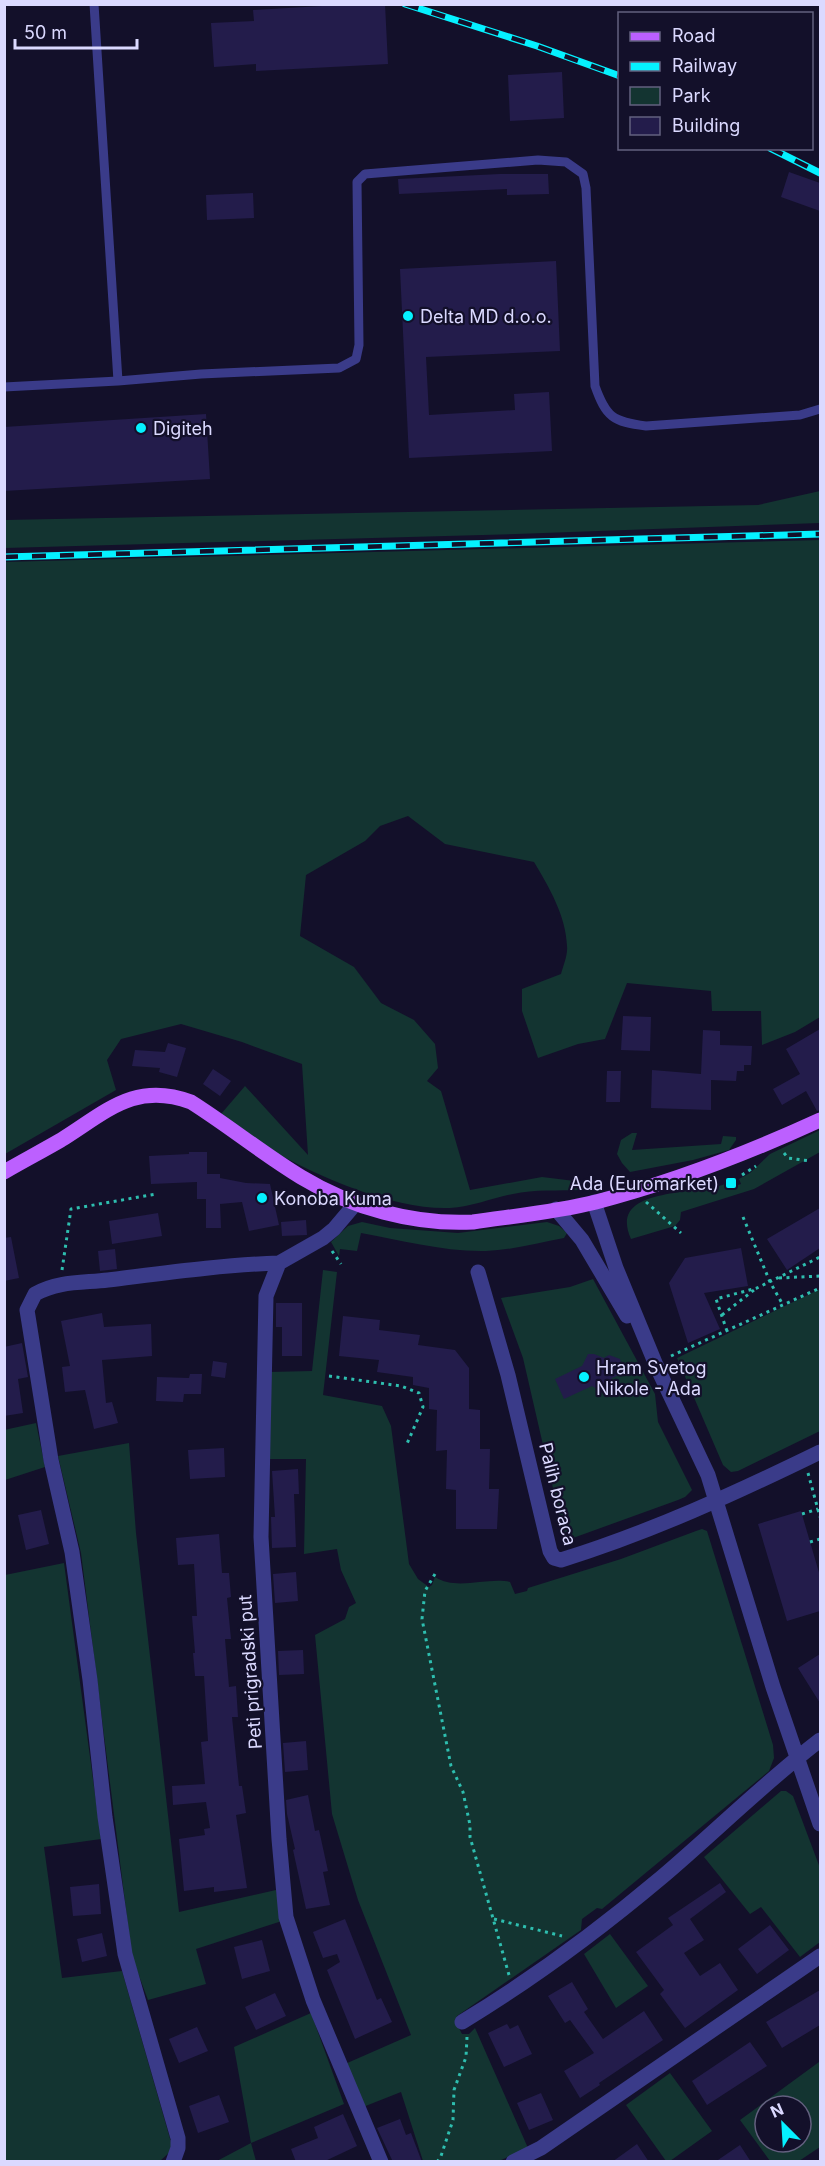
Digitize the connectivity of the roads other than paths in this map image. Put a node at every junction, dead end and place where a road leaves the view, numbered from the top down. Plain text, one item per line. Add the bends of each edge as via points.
1 (94, 4) edge
2 (118, 381) junction
3 (4, 387) edge
4 (820, 409) edge
5 (820, 1120) edge
6 (4, 1172) edge
7 (594, 1202) junction
8 (356, 1203) junction
9 (556, 1209) junction
10 (279, 1263) junction
11 (478, 1272) dead end
12 (656, 1365) junction
13 (820, 1452) edge
14 (716, 1502) junction
15 (820, 1740) edge
16 (796, 1758) junction
17 (820, 1824) edge
18 (820, 1956) edge
19 (462, 2022) road end
20 (174, 2162) edge
21 (381, 2162) edge
22 (513, 2162) edge

1 - 2 lane
2 - 3 lane
2 - 4 lane via 339,368 356,359 359,345 357,182 365,174 538,160 566,162 583,174 595,386 603,408 615,419 646,426 800,415
5 - 7 main road via 693,1173
6 - 8 main road via 111,1108 144,1095 158,1094 191,1102 303,1178
7 - 9 main road
7 - 12 street
8 - 9 main road via 412,1219 454,1223
8 - 10 street via 323,1238
9 - 12 street via 582,1240
10 - 20 street via 224,1265 61,1284 35,1294 27,1310 51,1460 72,1552 125,1954 178,2138
10 - 21 street, Peti prigradski put via 266,1296 261,1537 286,1917 313,2000
11 - 14 street, Palih boraca via 554,1558 561,1560 625,1540
12 - 14 street via 708,1475
13 - 14 street, Palih boraca
14 - 16 street
15 - 16 street
16 - 17 street
16 - 19 street via 662,1878 582,1941
18 - 22 street via 541,2148

